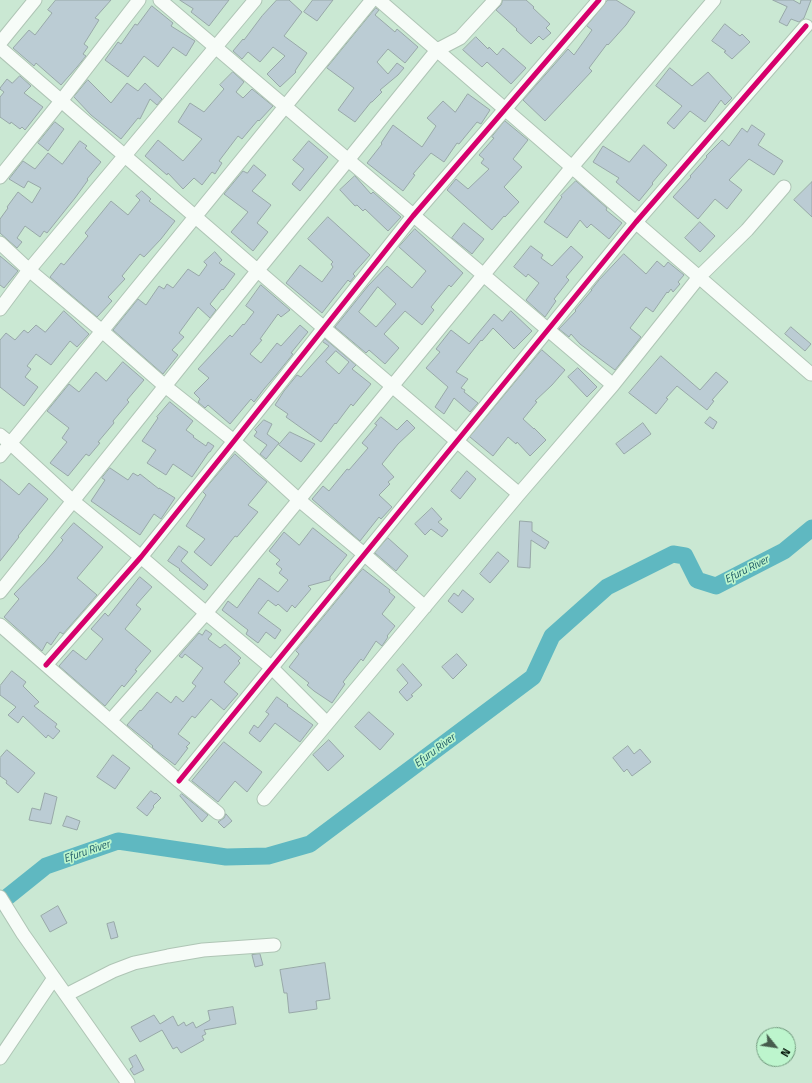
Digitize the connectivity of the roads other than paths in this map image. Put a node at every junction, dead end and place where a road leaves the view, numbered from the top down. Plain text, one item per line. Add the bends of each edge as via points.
1 (35, 0) edge
2 (139, 0) edge
3 (160, 0) edge
4 (255, 0) edge
5 (372, 0) edge
6 (379, 0) edge
7 (495, 0) edge
8 (599, 0) edge
9 (714, 0) edge
10 (806, 26) dead end
11 (0, 43) edge
12 (0, 48) edge
13 (216, 48) junction
14 (437, 50) junction
15 (61, 101) junction
16 (285, 107) junction
17 (505, 109) junction
18 (125, 156) junction
19 (348, 160) junction
20 (572, 167) junction
21 (0, 178) edge
22 (784, 187) dead end
23 (413, 216) junction
24 (195, 217) junction
25 (636, 222) junction
26 (0, 243) edge
27 (29, 270) junction
28 (258, 270) junction
29 (483, 275) junction
30 (699, 277) junction
31 (0, 309) edge
32 (324, 328) junction
33 (548, 330) junction
34 (102, 331) junction
35 (811, 374) edge
36 (613, 385) junction
37 (165, 386) junction
38 (392, 386) junction
39 (5, 439) edge
40 (234, 441) junction
41 (456, 442) junction
42 (0, 456) edge
43 (519, 494) junction
44 (299, 500) junction
45 (73, 501) junction
46 (365, 555) junction
47 (141, 557) junction
48 (0, 592) edge
49 (425, 607) junction
50 (206, 613) junction
51 (0, 625) edge
52 (46, 665) junction
53 (272, 668) junction
54 (110, 721) junction
55 (327, 724) junction
56 (179, 781) junction
57 (264, 799) dead end
58 (218, 812) dead end
59 (0, 897) edge
60 (274, 944) dead end
61 (54, 978) junction
62 (66, 995) junction
63 (0, 1058) edge
64 (128, 1083) edge

1 - 11 street
2 - 15 street
3 - 13 street
4 - 13 street
5 - 16 street
6 - 14 street
7 - 14 street via 460,38
8 - 17 street
9 - 20 street
10 - 25 street
12 - 15 street
13 - 16 street
13 - 18 street
14 - 17 street
14 - 19 street
15 - 18 street
15 - 21 street
16 - 19 street
16 - 24 street
17 - 20 street
17 - 23 street
18 - 24 street
18 - 27 street
19 - 23 street
19 - 28 street
20 - 25 street
20 - 29 street
22 - 30 street via 747,230
23 - 29 street
23 - 32 street
24 - 28 street
24 - 34 street
25 - 30 street
25 - 33 street
26 - 27 street
27 - 31 street
27 - 34 street
28 - 32 street
28 - 37 street
29 - 33 street
29 - 38 street
30 - 35 street
30 - 36 street
32 - 38 street
32 - 40 street
33 - 36 street
33 - 41 street
34 - 37 street
34 - 39 street
36 - 43 street
37 - 40 street
37 - 45 street
38 - 41 street
38 - 44 street
39 - 42 street
39 - 45 street
40 - 44 street
40 - 47 street
41 - 43 street
41 - 46 street
43 - 49 street
44 - 46 street
44 - 50 street
45 - 47 street
45 - 48 street
46 - 49 street
46 - 53 street
47 - 50 street
47 - 52 street
49 - 55 street
50 - 53 street
50 - 54 street
51 - 52 street
52 - 54 street
53 - 55 street
53 - 56 street
54 - 56 street
55 - 57 street
56 - 58 street
59 - 61 street
60 - 62 street via 203,950 134,964 113,971
61 - 62 street
61 - 63 street
62 - 64 street

